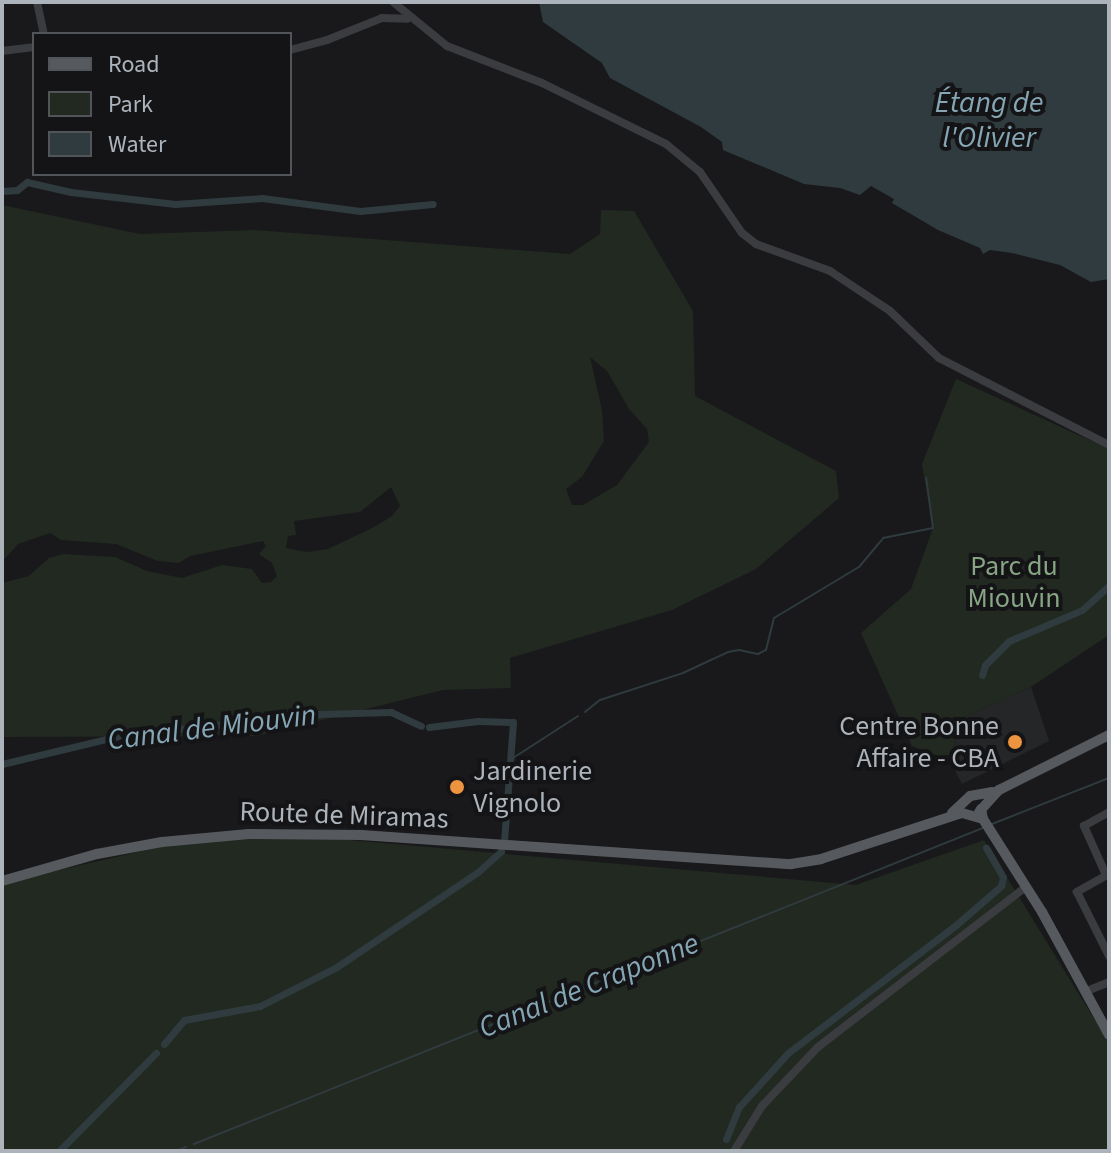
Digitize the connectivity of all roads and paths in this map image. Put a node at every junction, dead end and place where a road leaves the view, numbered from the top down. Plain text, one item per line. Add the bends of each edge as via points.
1 (37, 2) edge
2 (393, 2) edge
3 (412, 21) junction
4 (44, 32) edge
5 (32, 47) edge
6 (292, 49) edge
7 (2, 51) edge
8 (1109, 445) edge
9 (1109, 735) edge
10 (976, 809) junction
11 (1109, 812) edge
12 (1107, 874) edge
13 (2, 881) edge
14 (1026, 887) junction
15 (1109, 956) edge
16 (1109, 982) edge
17 (1087, 991) junction
18 (1109, 1035) edge
19 (734, 1151) edge

1 - 4 street
2 - 3 street
3 - 6 street via 382,18
3 - 8 street via 447,46 542,83 666,144 700,172 742,233 756,244 830,271 890,311 939,358
5 - 7 street
9 - 10 main road via 999,790
10 - 13 main road, Route de Miramas via 833,856 791,864 361,835 249,834 162,842
10 - 14 main road
11 - 12 street via 1084,826
12 - 15 street via 1077,892
14 - 17 main road
14 - 19 street via 818,1047 762,1106
16 - 17 street
17 - 18 main road

